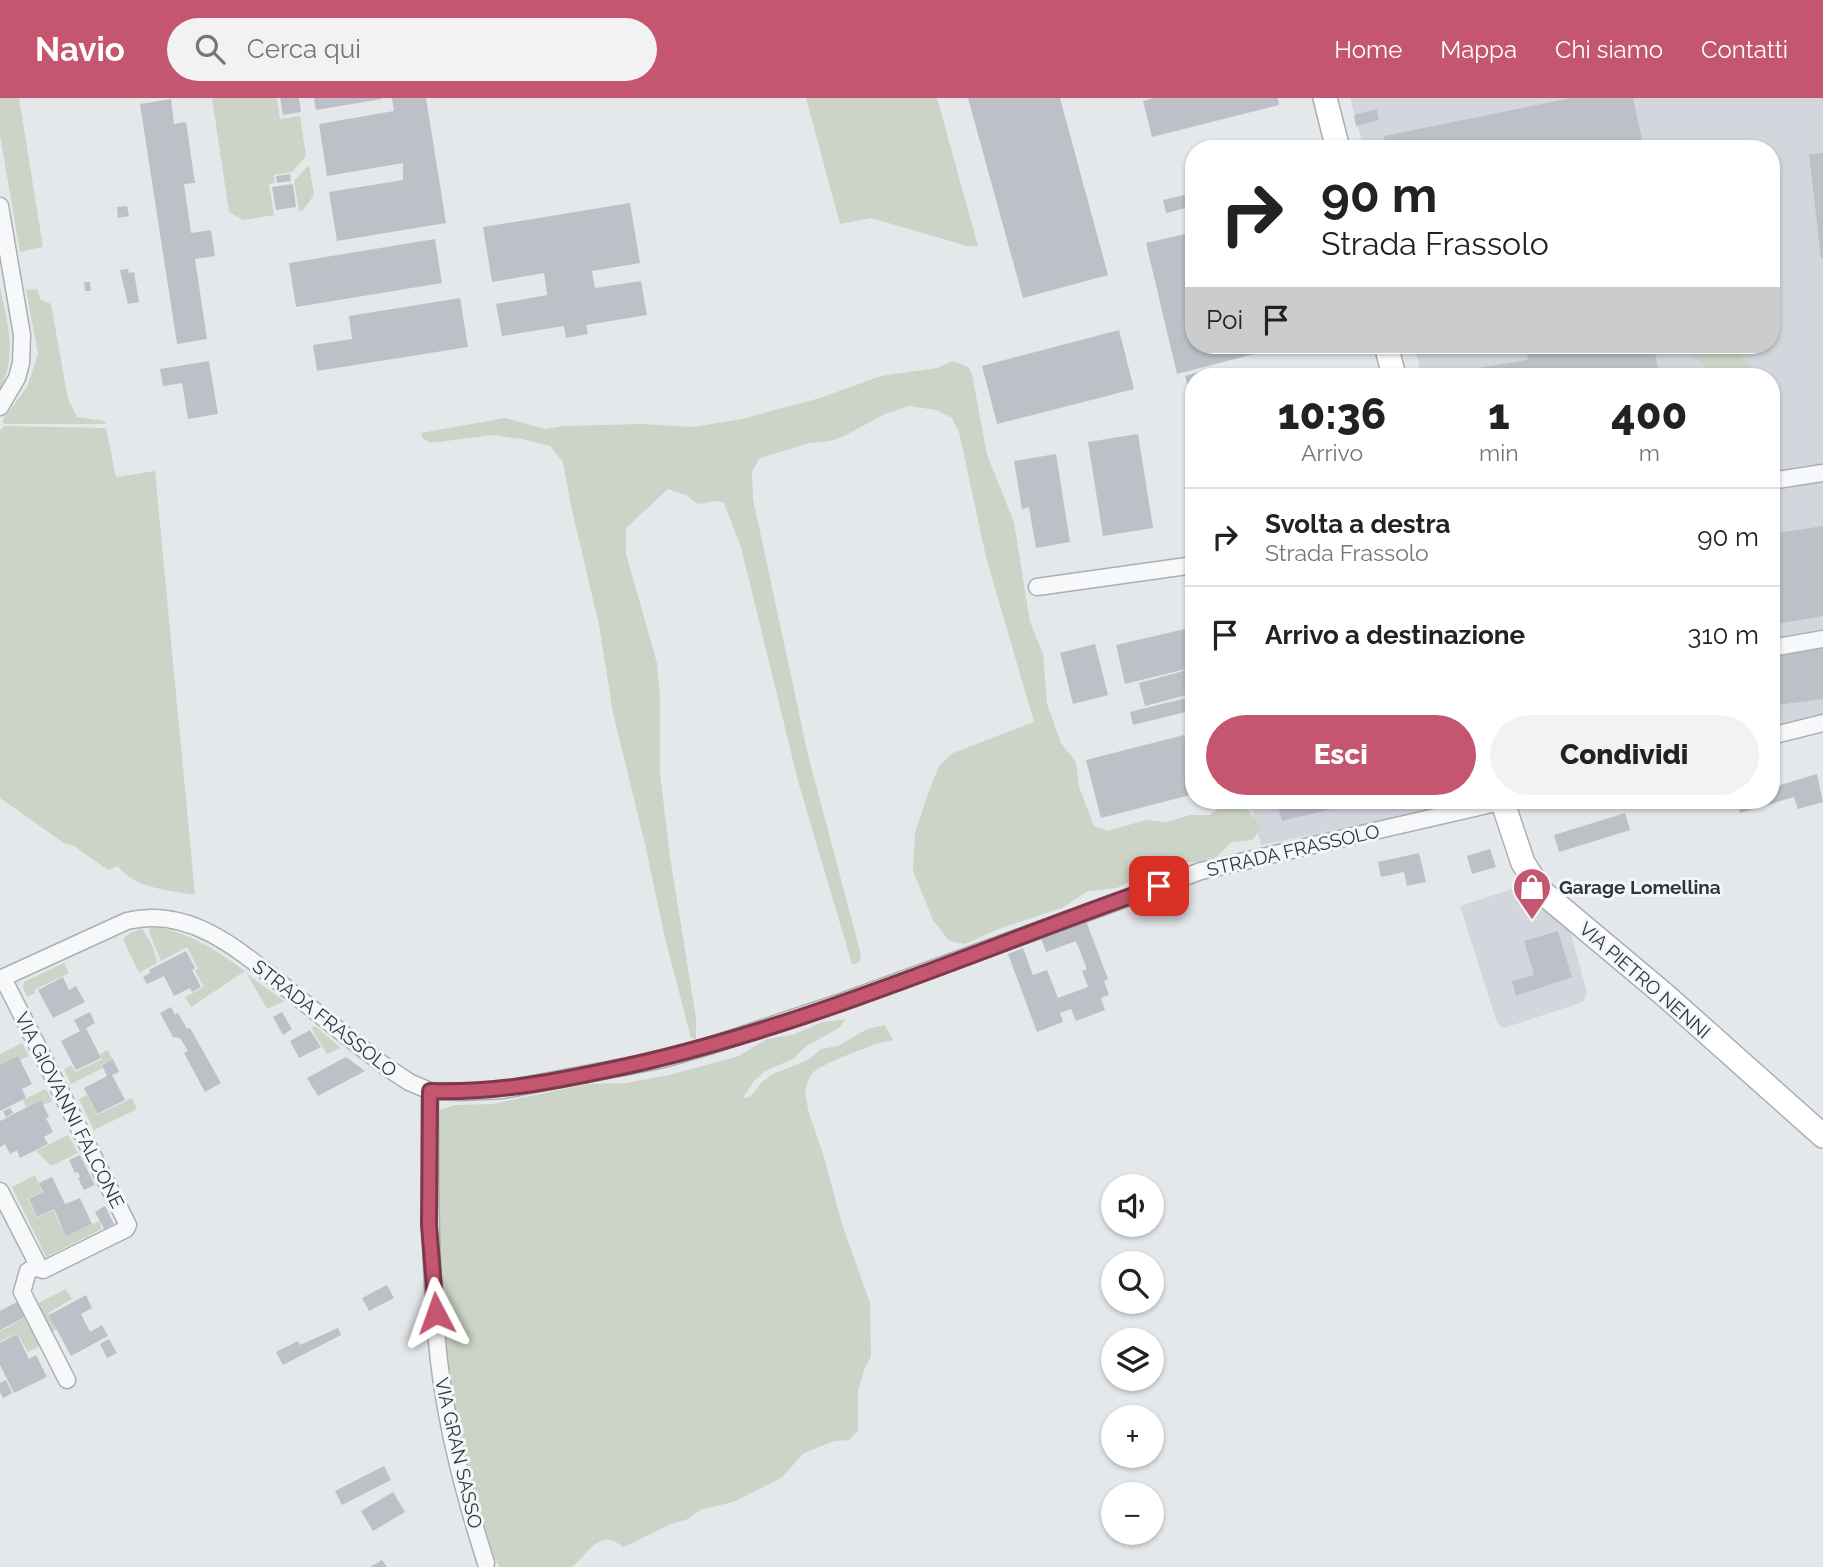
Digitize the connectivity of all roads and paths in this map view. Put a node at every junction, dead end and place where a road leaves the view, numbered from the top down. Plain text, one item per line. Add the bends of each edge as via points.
1 (1325, 98) edge
2 (1336, 140) edge
3 (0, 206) edge
4 (0, 407) edge
5 (1823, 473) edge
6 (1780, 480) edge
7 (1185, 566) edge
8 (1037, 587) dead end
9 (1823, 639) edge
10 (1780, 646) edge
11 (1823, 723) edge
12 (1780, 734) edge
13 (1466, 809) edge
14 (1508, 809) edge
15 (2, 979) edge
16 (430, 1091) junction
17 (1823, 1136) edge
18 (0, 1191) edge
19 (38, 1266) junction
20 (67, 1380) dead end
21 (486, 1563) dead end

1 - 2 street
3 - 4 street via 22,335 17,377
5 - 6 street
7 - 8 street
9 - 10 street
11 - 12 street
13 - 16 street, STRADA FRASSOLO via 1201,871 844,1001 660,1060 503,1090
14 - 17 street, VIA PIETRO NENNI via 1523,863 1542,892
15 - 16 street, STRADA FRASSOLO via 127,921 164,917 206,931 240,951 385,1066
15 - 19 street, VIA GIOVANNI FALCONE via 128,1225 43,1270
16 - 21 street, VIA GRAN SASSO via 429,1225 439,1362 451,1433
18 - 19 street
19 - 20 street via 28,1271 22,1292

